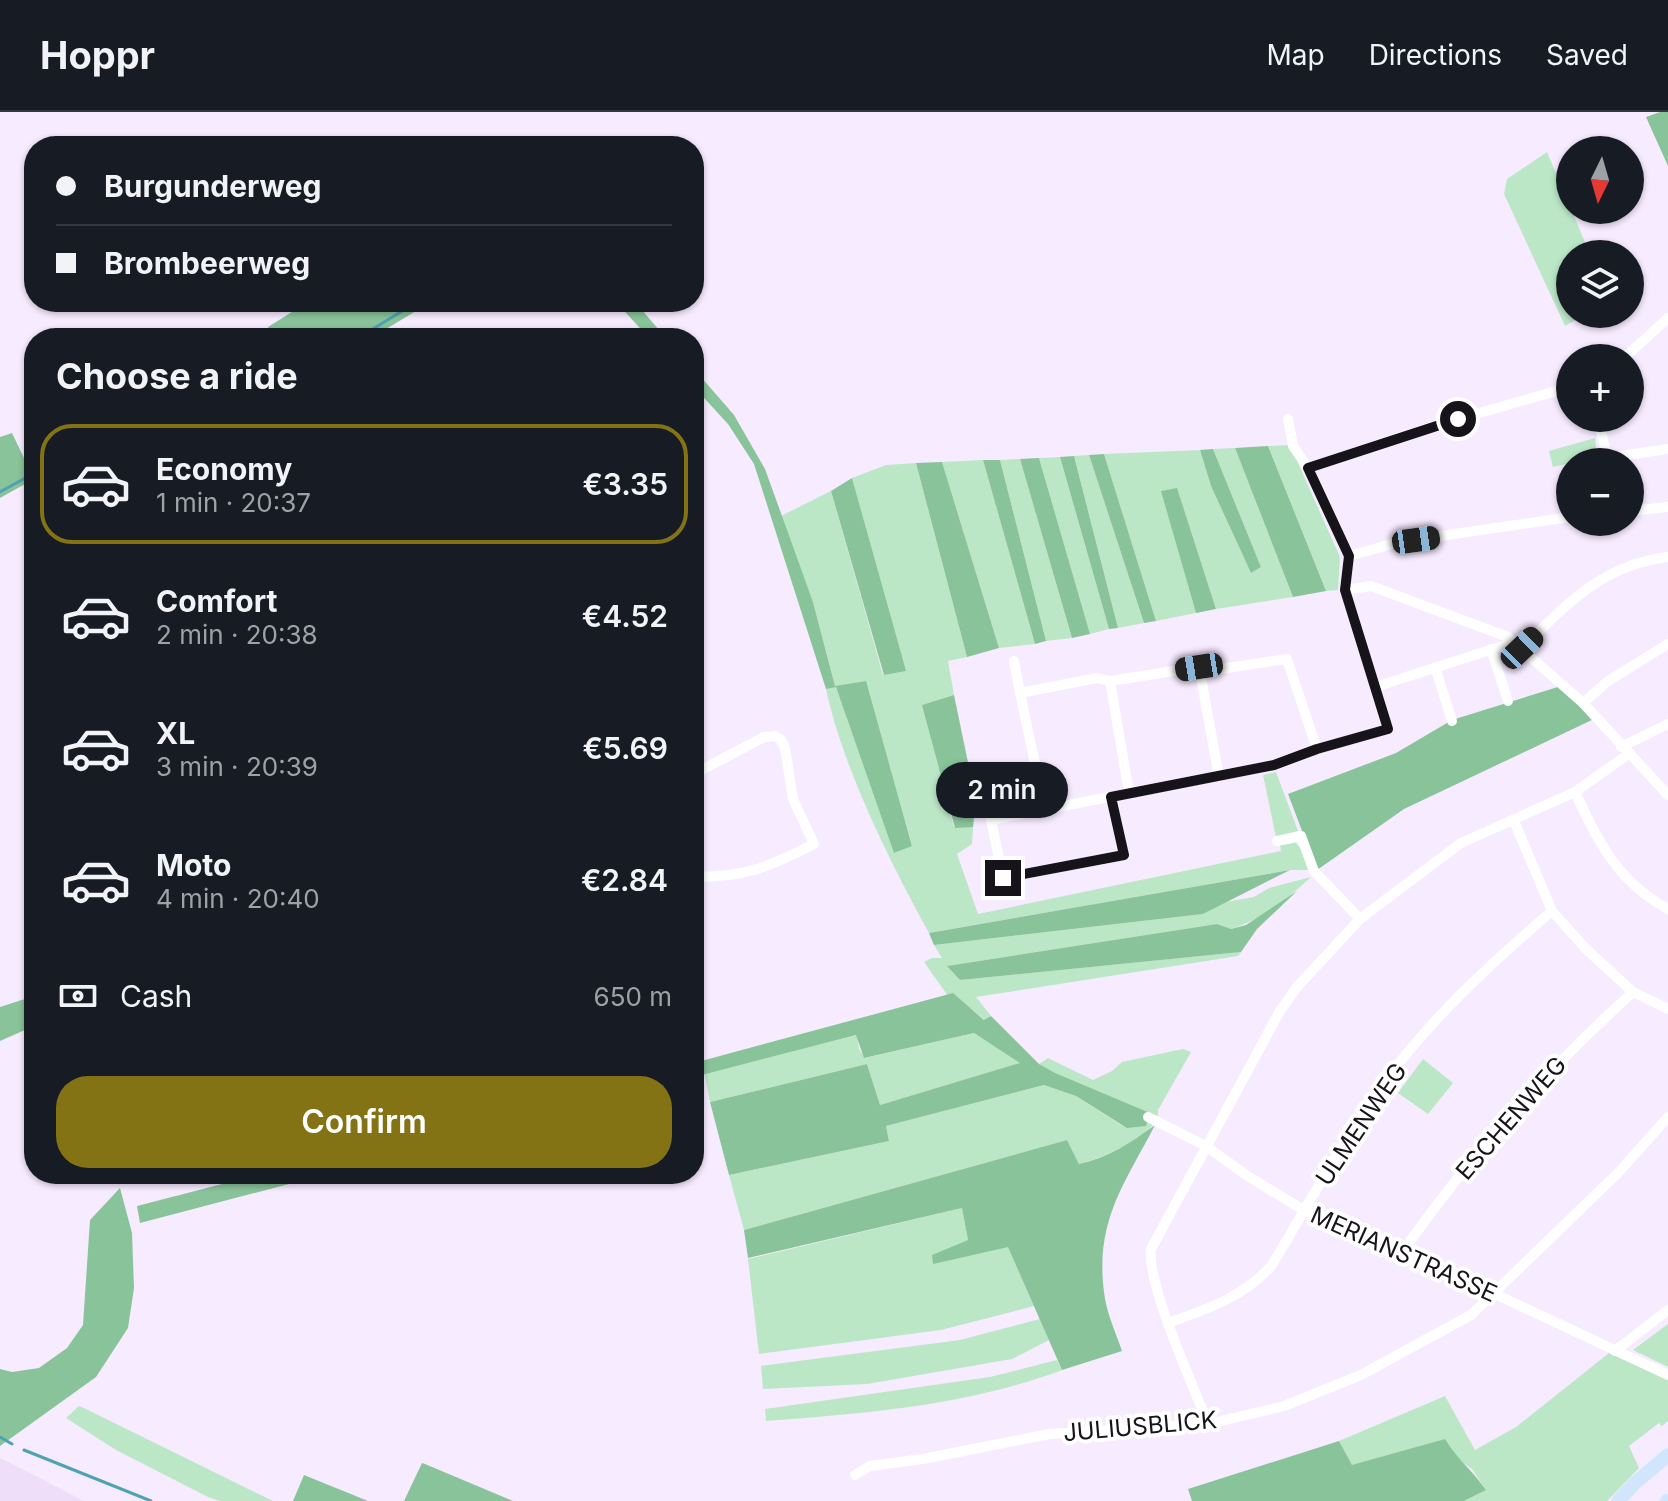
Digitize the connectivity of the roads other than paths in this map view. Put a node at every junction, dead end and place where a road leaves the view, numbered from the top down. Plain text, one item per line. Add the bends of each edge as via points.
1 (1668, 318) edge
2 (1639, 344) edge
3 (1556, 391) edge
4 (1288, 419) dead end
5 (1668, 449) edge
6 (1644, 453) edge
7 (1308, 468) junction
8 (1668, 507) edge
9 (1644, 510) edge
10 (1556, 519) edge
11 (1349, 556) junction
12 (1668, 557) edge
13 (1345, 590) junction
14 (1668, 644) edge
15 (1518, 645) junction
16 (1491, 649) junction
17 (1014, 661) dead end
18 (1435, 667) junction
19 (1200, 672) junction
20 (1110, 681) junction
21 (1375, 687) junction
22 (1020, 693) junction
23 (1508, 701) dead end
24 (1583, 703) junction
25 (1452, 721) dead end
26 (1668, 724) edge
27 (1317, 749) junction
28 (1625, 750) junction
29 (704, 769) edge
30 (1219, 777) junction
31 (1575, 792) junction
32 (1129, 793) junction
33 (1668, 795) edge
34 (1111, 797) junction
35 (1045, 810) junction
36 (1514, 821) junction
37 (1277, 841) dead end
38 (704, 876) edge
39 (1668, 909) edge
40 (1552, 911) junction
41 (1360, 919) junction
42 (1633, 992) junction
43 (1668, 1009) edge
44 (1148, 1117) dead end
45 (1668, 1117) edge
46 (1206, 1146) junction
47 (1305, 1211) junction
48 (1401, 1254) junction
49 (1495, 1294) junction
50 (1668, 1310) edge
51 (1168, 1323) junction
52 (1615, 1351) junction
53 (1668, 1375) edge
54 (1208, 1424) junction
55 (1668, 1455) edge
56 (855, 1475) dead end
57 (1631, 1494) edge
58 (1618, 1501) edge

1 - 2 street
3 - 7 street
4 - 7 street via 1293,446
5 - 6 street
7 - 11 street
8 - 9 street
10 - 11 street via 1399,542
11 - 13 street
12 - 15 street via 1648,559 1601,579
13 - 15 street via 1371,586
13 - 21 street
14 - 24 street
15 - 16 street
15 - 24 street
16 - 18 street
16 - 23 street
17 - 22 street
18 - 21 street
18 - 25 street
19 - 20 street via 1199,667
19 - 27 street via 1287,659
19 - 30 street
20 - 22 street via 1097,678
20 - 32 street
21 - 27 street via 1388,729
22 - 35 street
24 - 28 street
26 - 28 street
27 - 30 street
28 - 31 street
28 - 33 street
29 - 38 street via 764,737 781,740 793,799 814,844 745,874
30 - 32 street
31 - 36 street
31 - 39 street via 1601,847 1625,876
32 - 34 street
34 - 35 street
34 - 35 street via 1124,855 1003,878 991,820
36 - 40 street
36 - 41 street via 1461,843
37 - 41 street via 1301,836 1314,871
40 - 42 street
40 - 47 street, ULMENWEG via 1484,969 1383,1084
41 - 46 street via 1280,1011
42 - 43 street
42 - 48 street, ESCHENWEG via 1509,1117
44 - 46 street, MERIANSTRASSE
45 - 49 street, JULIUSBLICK
46 - 47 street, MERIANSTRASSE
46 - 51 street via 1151,1249 1151,1269
47 - 48 street, MERIANSTRASSE
47 - 51 street, ULMENWEG via 1258,1281 1211,1308
48 - 49 street, MERIANSTRASSE
49 - 52 street, MERIANSTRASSE
49 - 54 street, JULIUSBLICK via 1462,1321 1361,1375 1284,1406
50 - 52 street
51 - 54 street
52 - 53 street, MERIANSTRASSE
54 - 56 street, JULIUSBLICK via 1049,1434 870,1466
55 - 57 main road
57 - 58 main road

